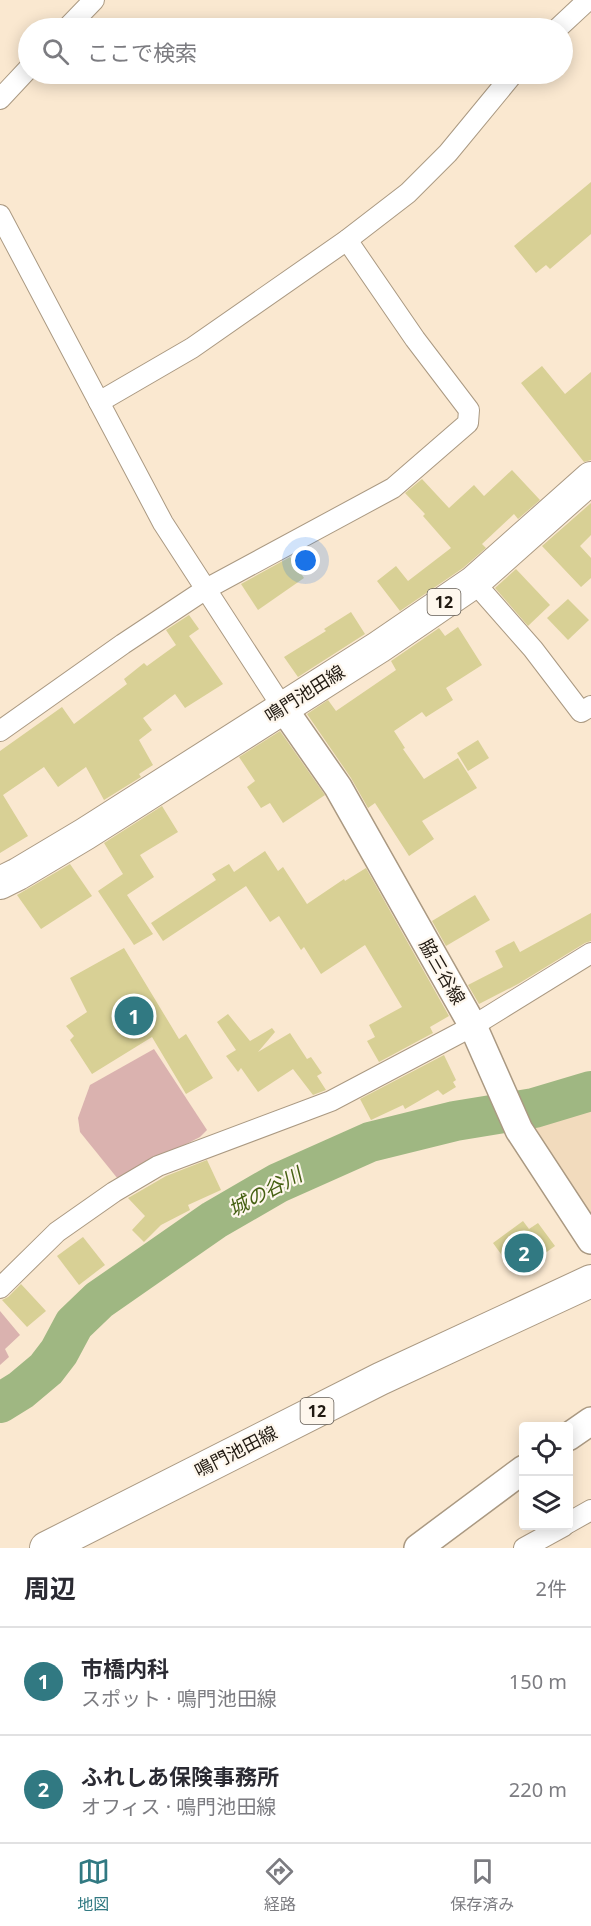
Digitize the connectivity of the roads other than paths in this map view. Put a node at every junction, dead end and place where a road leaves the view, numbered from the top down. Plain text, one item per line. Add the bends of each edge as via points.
1 (94, 0) edge
2 (588, 0) edge
3 (77, 18) edge
4 (569, 18) edge
5 (18, 80) edge
6 (505, 84) edge
7 (0, 99) edge
8 (0, 215) edge
9 (347, 240) junction
10 (99, 402) junction
11 (591, 478) edge
12 (474, 582) junction
13 (206, 589) junction
14 (591, 706) edge
15 (283, 708) junction
16 (0, 731) edge
17 (0, 883) edge
18 (591, 953) edge
19 (473, 1026) junction
20 (591, 1240) edge
21 (591, 1281) edge
22 (0, 1288) edge
23 (591, 1421) edge
24 (573, 1434) edge
25 (519, 1473) edge
26 (591, 1510) edge
27 (573, 1520) edge
28 (557, 1530) edge
29 (46, 1548) edge
30 (418, 1548) edge
31 (524, 1548) edge

1 - 3 street
2 - 4 street
5 - 7 street
6 - 9 street via 448,153 408,193
8 - 10 street
9 - 10 street via 192,348
9 - 13 street via 469,410 468,423 393,488
10 - 13 street via 164,523
11 - 12 main road, 鳴門池田線 / 12
12 - 14 street via 581,712
12 - 15 main road, 鳴門池田線 / 12
13 - 15 street
13 - 16 street
15 - 17 main road, 鳴門池田線 / 12
15 - 19 main road, 脇三谷線 via 338,787
18 - 19 street
19 - 20 main road, 脇三谷線 via 519,1130
19 - 22 street via 331,1101 158,1166 57,1232
21 - 29 main road, 鳴門池田線 / 12 via 380,1379
23 - 24 main road
25 - 30 main road
26 - 27 street
28 - 31 street

